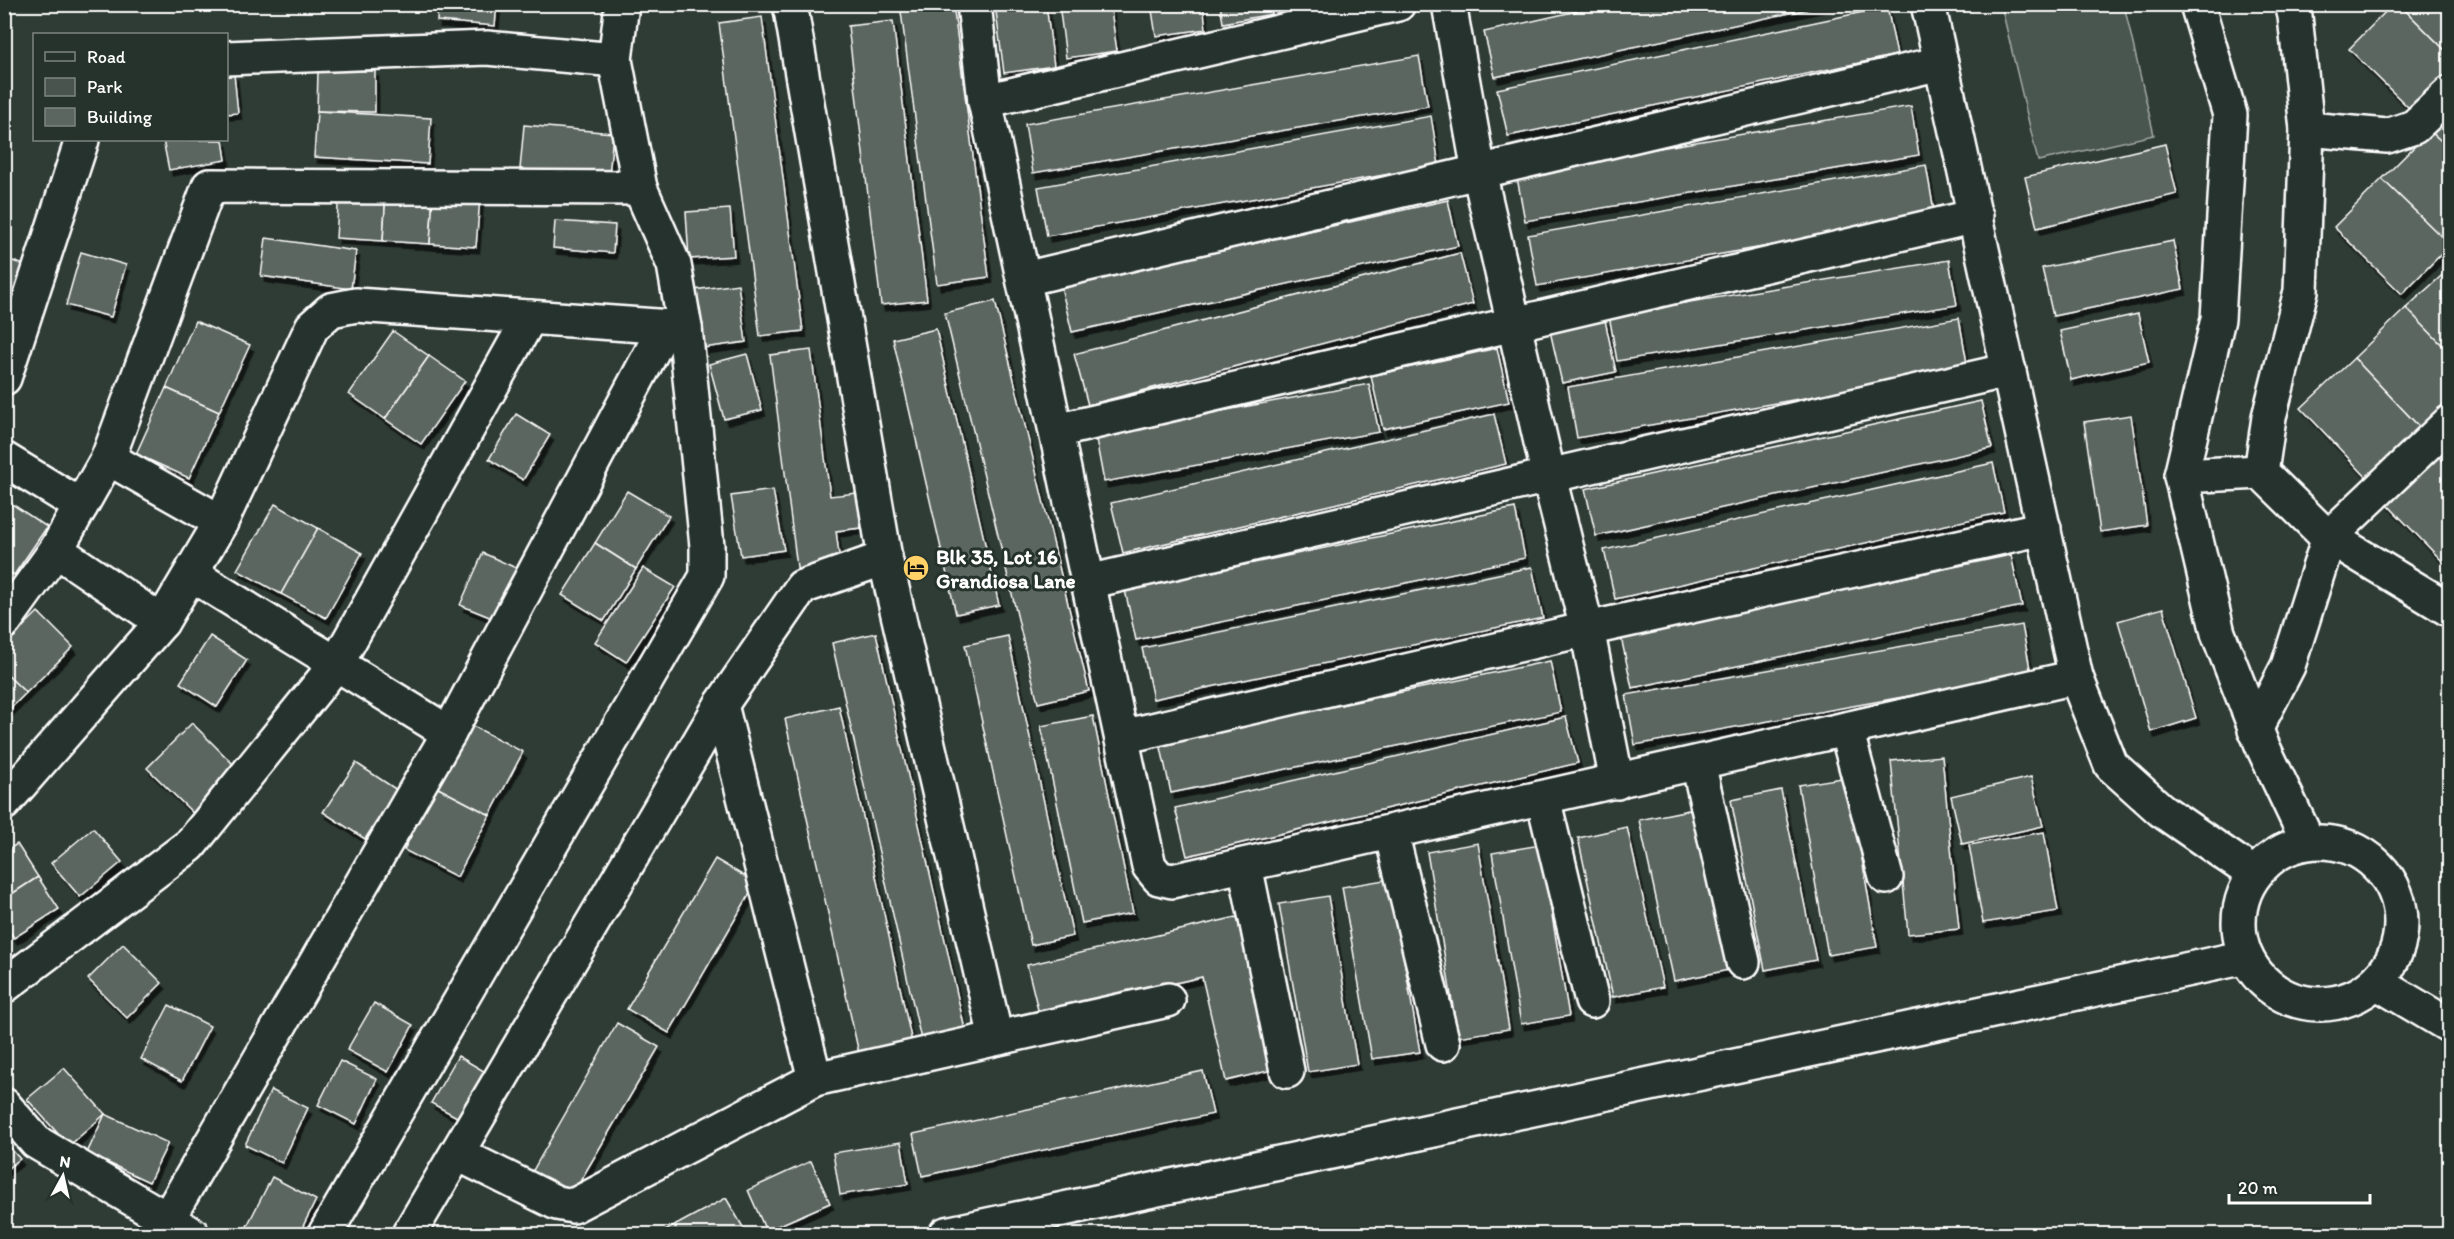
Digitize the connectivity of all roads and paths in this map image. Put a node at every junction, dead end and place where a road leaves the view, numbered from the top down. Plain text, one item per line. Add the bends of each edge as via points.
1 (622, 4) edge
2 (790, 4) edge
3 (974, 4) edge
4 (1398, 4) edge
5 (1449, 4) edge
6 (1929, 4) edge
7 (2197, 4) edge
8 (2292, 4) edge
9 (1296, 16) edge
10 (228, 58) edge
11 (615, 60) junction
12 (1941, 63) junction
13 (2450, 93) edge
14 (986, 101) junction
15 (2307, 129) junction
16 (82, 141) edge
17 (1479, 172) junction
18 (640, 188) junction
19 (1976, 216) junction
20 (1024, 279) junction
21 (530, 317) junction
22 (1515, 325) junction
23 (675, 327) junction
24 (2009, 370) junction
25 (4, 378) edge
26 (2450, 422) edge
27 (1056, 431) junction
28 (108, 458) junction
29 (4, 459) edge
30 (2261, 472) junction
31 (2181, 476) junction
32 (1549, 477) junction
33 (81, 506) junction
34 (221, 522) junction
35 (2044, 528) junction
36 (2330, 537) junction
37 (57, 550) junction
38 (885, 558) junction
39 (190, 574) junction
40 (1088, 582) junction
41 (2450, 610) edge
42 (4, 622) edge
43 (162, 622) junction
44 (1587, 629) junction
45 (337, 663) junction
46 (2076, 677) junction
47 (721, 705) junction
48 (1846, 729) junction
49 (2255, 730) junction
50 (449, 733) junction
51 (1122, 737) junction
52 (1698, 763) junction
53 (1617, 782) junction
54 (1543, 798) junction
55 (4, 803) edge
56 (1391, 832) junction
57 (2308, 842) junction
58 (1245, 865) junction
59 (2254, 874) junction
60 (1886, 877) dead end
61 (2246, 957) junction
62 (1743, 962) dead end
63 (2376, 982) junction
64 (4, 986) edge
65 (1168, 1000) dead end
66 (1592, 1001) dead end
67 (2450, 1026) edge
68 (996, 1038) junction
69 (1443, 1044) dead end
70 (1287, 1071) dead end
71 (815, 1079) junction
72 (4, 1105) edge
73 (458, 1154) junction
74 (180, 1226) edge
75 (325, 1234) edge
76 (409, 1234) edge
77 (946, 1234) edge

1 - 11 street
2 - 38 street
3 - 14 street
4 - 9 street
5 - 17 street
6 - 12 street
7 - 31 street via 2230,115 2218,319
8 - 15 street
9 - 14 street
10 - 11 street via 488,48
11 - 18 street
12 - 17 street
12 - 19 street
13 - 15 street via 2414,128 2387,136
14 - 20 street
15 - 30 street via 2301,291 2269,417
16 - 25 street
17 - 20 street
17 - 22 street
18 - 23 street via 674,265
18 - 28 street via 209,186
19 - 22 street
19 - 24 street
20 - 27 street
21 - 23 street
21 - 34 street via 356,305 331,310 312,327
21 - 45 street
22 - 27 street
22 - 32 street
23 - 50 street
23 - 75 street via 707,546 707,576
24 - 32 street
24 - 35 street
26 - 36 street
27 - 40 street
28 - 33 street
28 - 34 street
29 - 33 street
30 - 31 street
30 - 36 street
31 - 49 street via 2218,633
32 - 40 street
32 - 44 street
33 - 37 street
34 - 39 street
35 - 44 street
35 - 46 street
36 - 41 street
36 - 49 street via 2288,666
37 - 42 street
37 - 43 street
38 - 47 street via 802,587
38 - 68 street
39 - 43 street
39 - 45 street
40 - 51 street
43 - 55 street
44 - 51 street
44 - 53 street
45 - 50 street
45 - 64 street via 190,846
46 - 48 street
46 - 59 street via 2111,765 2161,810
47 - 71 street
47 - 73 street
48 - 52 street
48 - 60 street
49 - 57 street
50 - 74 street
51 - 58 street via 1149,866 1160,878 1172,881
52 - 53 street
52 - 62 street
53 - 54 street
54 - 56 street
54 - 66 street
56 - 58 street
56 - 69 street
57 - 59 street via 2288,848
57 - 63 street via 2334,843 2359,851 2379,867 2394,888 2402,912 2401,938 2392,962
58 - 70 street
59 - 61 street via 2239,914 2239,936
61 - 63 street via 2274,990 2294,1000 2338,1002 2358,995
61 - 77 street
63 - 67 street
65 - 68 street
68 - 71 street
71 - 73 street via 573,1206 558,1203
72 - 74 street via 36,1142
73 - 76 street

